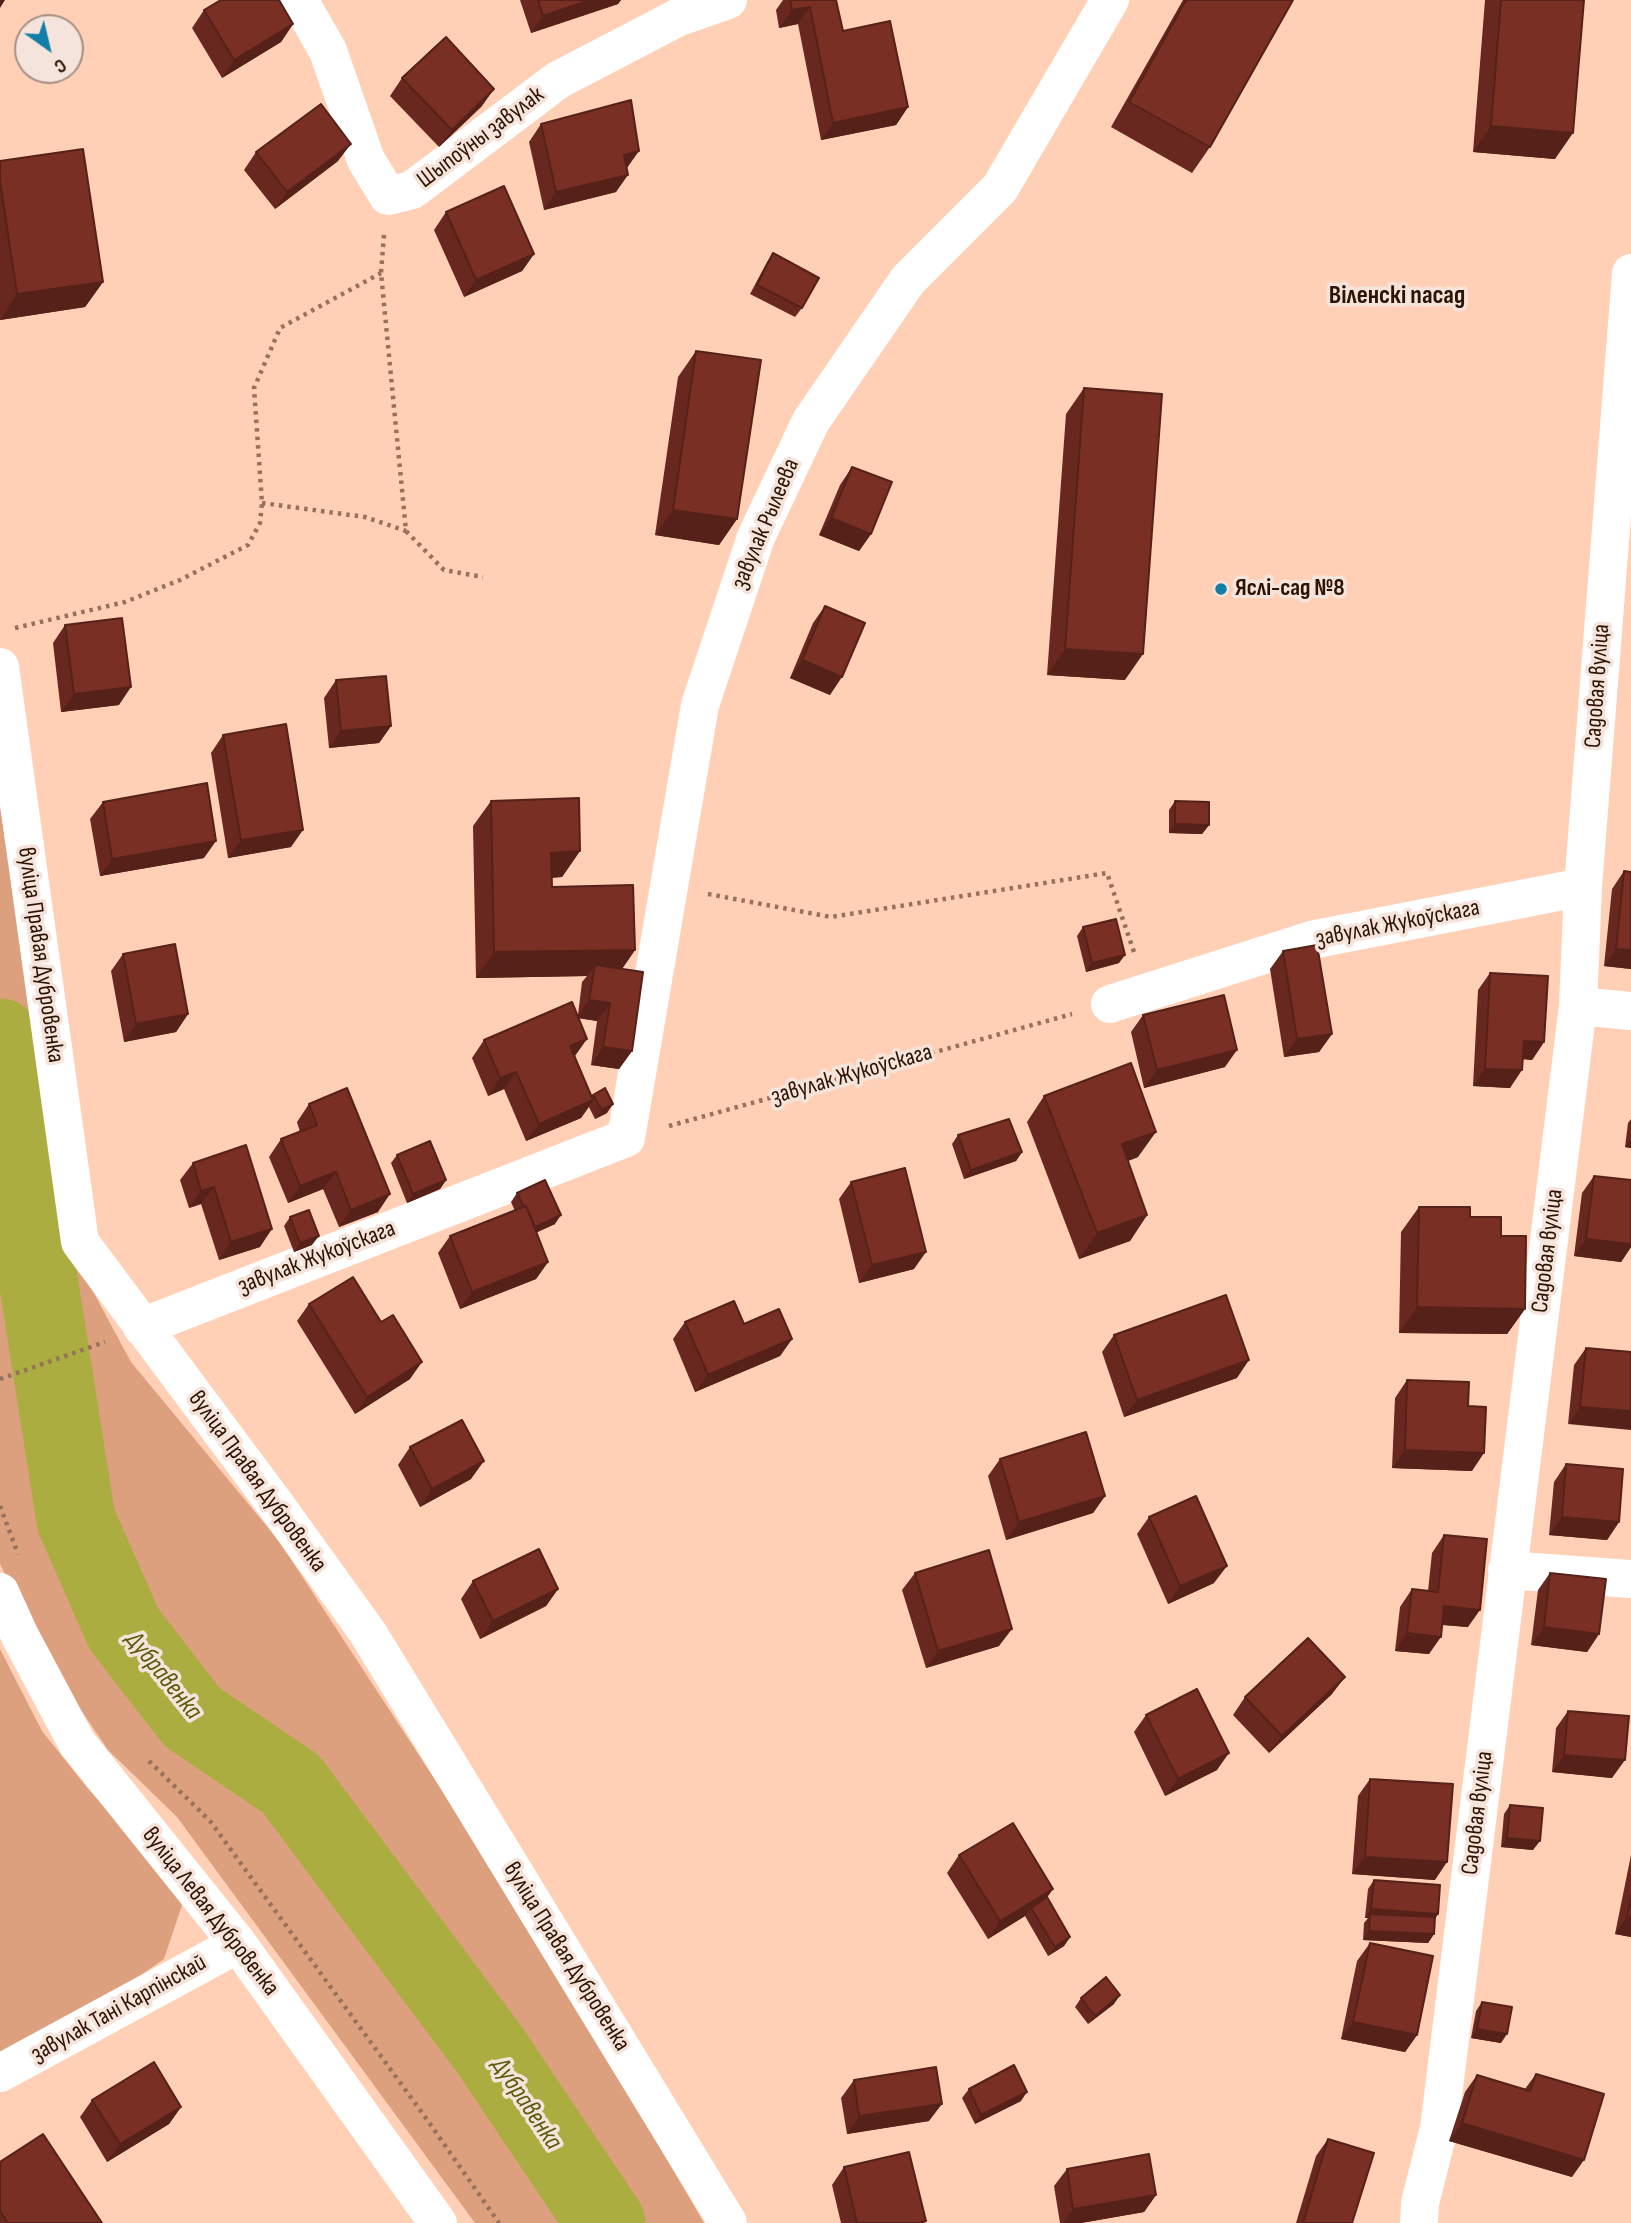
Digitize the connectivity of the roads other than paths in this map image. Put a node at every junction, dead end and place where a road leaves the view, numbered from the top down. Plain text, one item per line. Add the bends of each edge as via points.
1 (299, 0) edge
2 (728, 0) edge
3 (1096, 4) edge
4 (1630, 292) edge
5 (0, 667) edge
6 (1583, 887) junction
7 (1110, 1004) road end
8 (1578, 1006) junction
9 (1631, 1011) edge
10 (626, 1138) joint
11 (125, 1334) junction
12 (1507, 1570) junction
13 (11, 1577) edge
14 (1631, 1579) edge
15 (238, 1944) junction
16 (0, 2073) edge
17 (438, 2223) edge
18 (728, 2223) edge
19 (1419, 2223) edge

1 - 2 street, Шыпоўны завулак via 328,51 366,160 388,196 412,190 558,80 679,17
3 - 10 street, завулак Рылеева via 1000,188 908,280 811,421 756,537 699,705
4 - 6 street, Садовая вуліца
5 - 11 street, вуліца Правая Дубровенка via 80,1242
6 - 7 street, завулак Жукоўскага via 1311,940
6 - 8 street, Садовая вуліца
8 - 9 street
8 - 12 street, Садовая вуліца
10 - 11 street, завулак Жукоўскага
11 - 18 street, вуліца Правая Дубровенка via 275,1504 368,1633
12 - 14 street
12 - 19 street, Садовая вуліца via 1439,2128
13 - 15 street, вуліца Левая Дубровенка via 20,1636 77,1743
15 - 16 street, завулак Тані Карпінскай
15 - 17 street, вуліца Левая Дубровенка

